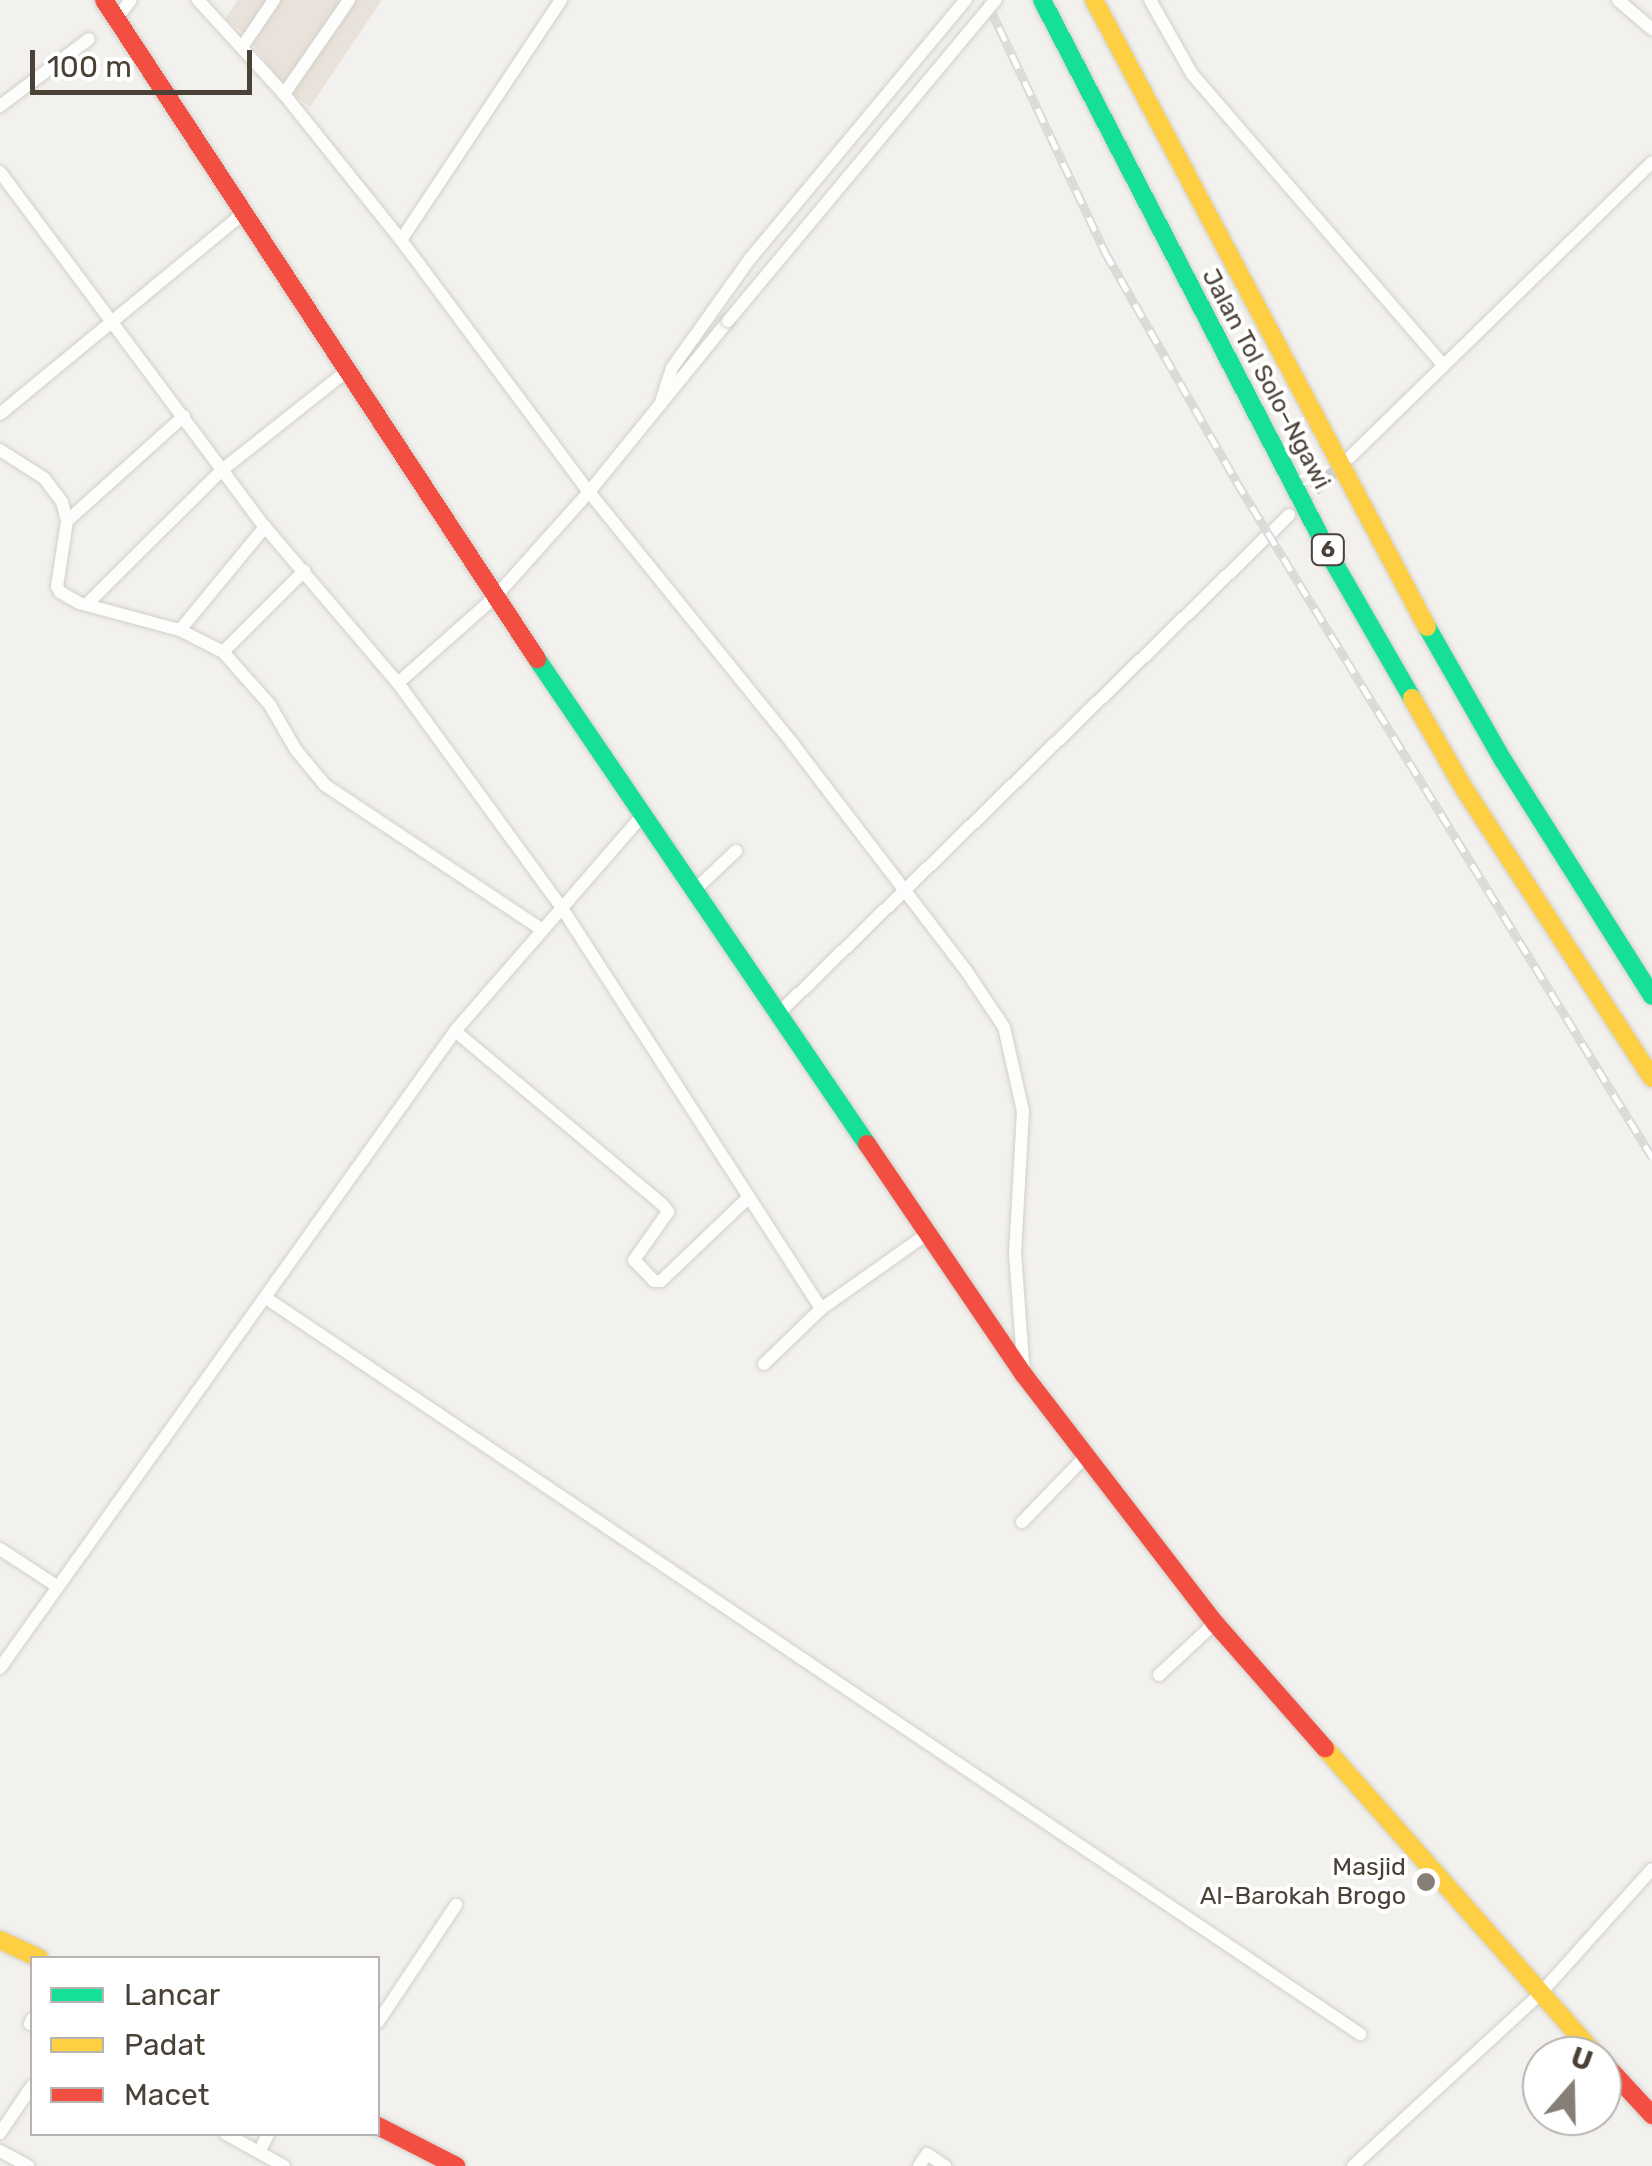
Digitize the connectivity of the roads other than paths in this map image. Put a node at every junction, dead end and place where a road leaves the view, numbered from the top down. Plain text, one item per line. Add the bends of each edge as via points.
1 (104, 0) edge
2 (131, 0) edge
3 (198, 0) edge
4 (274, 0) edge
5 (349, 0) edge
6 (561, 0) edge
7 (966, 0) edge
8 (994, 0) edge
9 (1042, 0) edge
10 (1094, 0) edge
11 (1150, 0) edge
12 (1618, 0) edge
13 (118, 18) junction
14 (1652, 29) edge
15 (89, 39) dead end
16 (242, 47) junction
17 (284, 94) junction
18 (0, 106) edge
19 (1652, 162) edge
20 (0, 172) edge
21 (245, 212) junction
22 (401, 240) junction
23 (112, 321) junction
24 (1443, 366) junction
25 (348, 370) junction
26 (660, 405) junction
27 (0, 414) edge
28 (184, 416) junction
29 (0, 450) edge
30 (1350, 457) tunnel mouth
31 (222, 470) junction
32 (589, 492) junction
33 (1288, 516) tunnel mouth
34 (67, 521) junction
35 (265, 527) junction
36 (304, 571) junction
37 (495, 597) junction
38 (88, 603) junction
39 (180, 630) junction
40 (222, 652) junction
41 (398, 683) junction
42 (642, 816) junction
43 (736, 851) dead end
44 (697, 888) junction
45 (903, 889) junction
46 (560, 905) junction
47 (541, 929) junction
48 (1652, 996) edge
49 (779, 1013) junction
50 (455, 1031) junction
51 (1652, 1078) edge
52 (748, 1198) junction
53 (927, 1234) junction
54 (266, 1298) junction
55 (821, 1310) junction
56 (764, 1364) dead end
57 (1024, 1375) junction
58 (1086, 1456) junction
59 (1022, 1522) dead end
60 (0, 1549) edge
61 (58, 1587) junction
62 (1215, 1623) junction
63 (0, 1668) edge
64 (1159, 1675) dead end
65 (1652, 1869) edge
66 (456, 1905) dead end
67 (0, 1940) edge
68 (35, 1956) edge
69 (1539, 1995) junction
70 (380, 2019) edge
71 (1360, 2034) dead end
72 (1579, 2036) edge
73 (1622, 2082) edge
74 (30, 2089) edge
75 (1652, 2115) edge
76 (380, 2127) edge
77 (0, 2133) edge
78 (230, 2136) edge
79 (267, 2136) edge
80 (0, 2151) edge
81 (259, 2152) junction
82 (28, 2166) edge
83 (284, 2166) edge
84 (456, 2166) edge
85 (919, 2166) edge
86 (945, 2166) edge
87 (1353, 2166) edge

1 - 13 main road
2 - 13 street
3 - 16 street
4 - 16 street
5 - 17 street
6 - 22 street
7 - 26 street via 749,260 672,368
8 - 26 street, bridge
9 - 51 main road, Jalan Tol Solo–Ngawi / 6 via 1333,561 1465,790
10 - 48 main road, Jalan Tol Solo–Ngawi / 6 via 1376,539 1503,760
11 - 24 street via 1192,74
12 - 14 street
13 - 21 main road
15 - 18 street
16 - 17 street
17 - 22 street
19 - 24 street
20 - 23 street
21 - 23 street
21 - 25 main road
22 - 32 street
23 - 27 street
23 - 28 street
24 - 30 street
25 - 31 street
25 - 37 main road
26 - 32 street
28 - 31 street
28 - 34 street
29 - 34 street via 44,478
31 - 35 street
31 - 38 street
32 - 37 street
32 - 45 street
33 - 45 street
34 - 38 street via 57,586 72,600
35 - 36 street
35 - 39 street
36 - 40 street
36 - 41 street
37 - 41 street
37 - 42 main road
38 - 39 street
39 - 40 street
40 - 47 street via 270,705 325,785
41 - 46 street
42 - 44 main road
42 - 46 street
43 - 44 street
44 - 49 main road
45 - 49 street
45 - 57 street via 965,968 1010,1042 1023,1111 1015,1253
46 - 47 street
46 - 52 street
47 - 50 street
49 - 53 main road
50 - 52 street via 663,1205 668,1212 634,1260 654,1280
50 - 54 street
52 - 55 street
53 - 55 street
53 - 57 main road
54 - 61 street
54 - 71 street
55 - 56 street
57 - 58 main road
58 - 59 street
58 - 62 main road
60 - 61 street
61 - 63 street
62 - 64 street
62 - 69 main road
65 - 69 street
66 - 70 street
67 - 68 main road
69 - 72 main road
69 - 87 street
73 - 75 main road
74 - 77 street
76 - 84 main road
78 - 81 street
79 - 81 street
80 - 82 street
81 - 83 street
85 - 86 street via 927,2154

